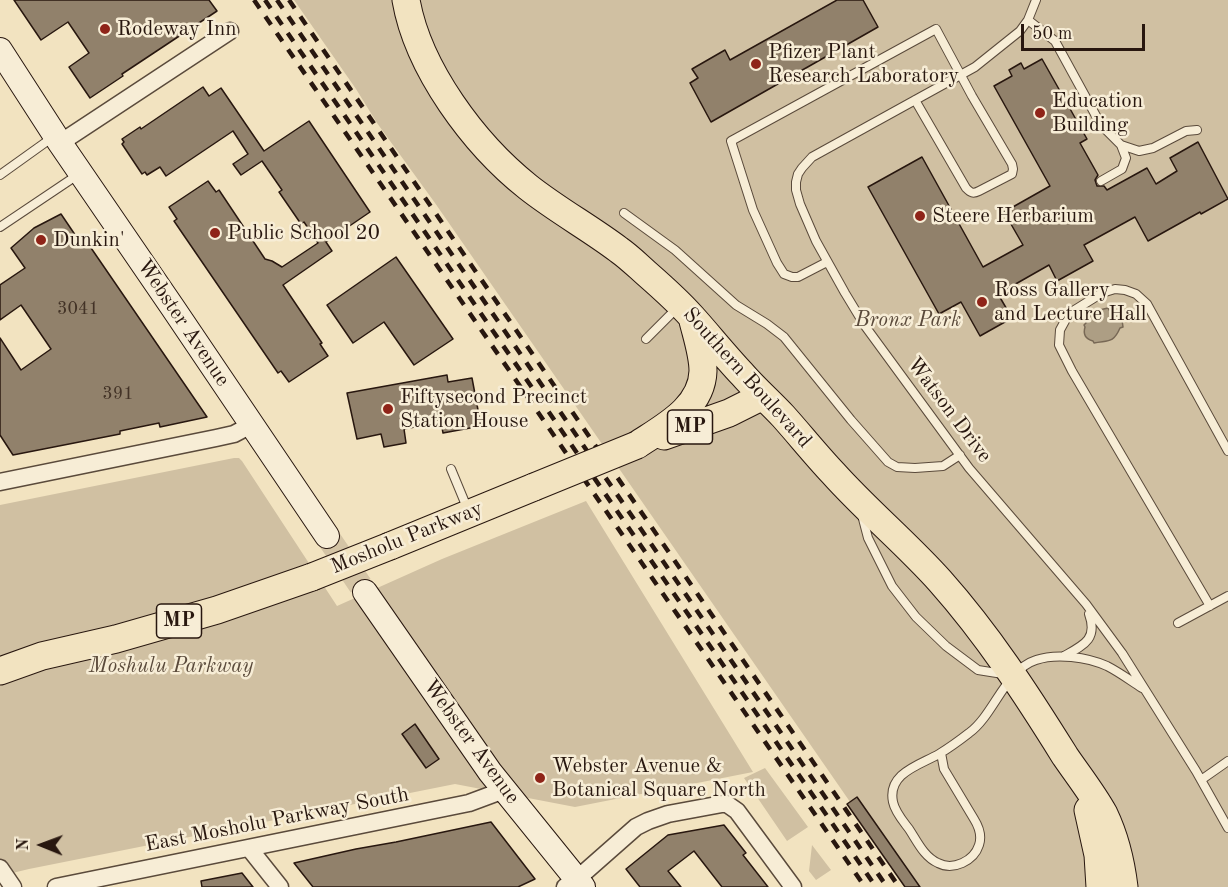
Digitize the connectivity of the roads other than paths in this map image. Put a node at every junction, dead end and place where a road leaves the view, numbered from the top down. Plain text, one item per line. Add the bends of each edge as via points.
1 (406, 0) edge
2 (1036, 0) edge
3 (1028, 20) junction
4 (230, 31) dead end
5 (0, 50) edge
6 (961, 75) junction
7 (915, 100) junction
8 (1197, 130) dead end
9 (58, 139) junction
10 (1121, 145) junction
11 (81, 172) junction
12 (0, 175) edge
13 (1101, 181) dead end
14 (624, 213) dead end
15 (0, 227) edge
16 (827, 262) junction
17 (686, 311) junction
18 (646, 339) dead end
19 (763, 396) junction
20 (251, 425) junction
21 (638, 445) junction
22 (1228, 451) edge
23 (960, 455) junction
24 (451, 469) dead end
25 (1, 480) edge
26 (858, 500) junction
27 (469, 513) junction
28 (327, 536) tunnel mouth
29 (365, 592) tunnel mouth
30 (1228, 596) edge
31 (1086, 604) junction
32 (1210, 606) junction
33 (1178, 623) dead end
34 (0, 656) edge
35 (42, 656) junction
36 (1064, 656) junction
37 (0, 671) edge
38 (1014, 675) junction
39 (1145, 689) junction
40 (941, 753) junction
41 (1228, 761) edge
42 (1078, 777) junction
43 (1201, 780) junction
44 (504, 790) junction
45 (1228, 828) edge
46 (249, 848) junction
47 (0, 868) edge
48 (1125, 875) edge
49 (575, 884) edge
50 (13, 887) edge
51 (56, 887) edge
52 (280, 887) edge
53 (792, 887) edge
54 (1100, 887) edge

1 - 17 main road, Southern Boulevard via 418,40 436,78 492,153 531,189 621,251
2 - 3 lane
3 - 6 lane, Watson Drive via 996,51
3 - 10 lane via 1055,41 1101,125
4 - 9 street
5 - 9 main road, Webster Avenue
6 - 7 lane, Watson Drive
6 - 7 lane via 1011,164 1012,174 1008,177 974,193 966,188
6 - 16 lane via 936,29 731,141 753,210 784,274 798,277
7 - 16 lane, Watson Drive via 812,157 802,168 796,190
8 - 10 lane via 1139,151
9 - 11 main road, Webster Avenue
9 - 12 lane
10 - 13 lane via 1126,158 1122,169
11 - 15 lane
11 - 20 main road, Webster Avenue
14 - 23 lane via 675,250 736,305 784,337 888,462 897,467 943,466
16 - 23 lane, Watson Drive via 866,326
17 - 18 lane
17 - 19 main road, Southern Boulevard
17 - 21 main road via 702,364 700,387 675,420
19 - 21 main road, Mosholu Parkway / MP via 729,414
19 - 26 main road, Southern Boulevard
20 - 25 street via 216,438
20 - 28 main road, Webster Avenue
21 - 27 main road, Mosholu Parkway / MP, bridge
22 - 32 lane via 1147,304 1136,294 1115,289 1102,293 1066,319 1059,345 1072,371
23 - 31 lane, Watson Drive
24 - 27 lane
26 - 38 main road, Southern Boulevard via 939,580
26 - 38 lane via 867,538 892,586 916,617 978,670
27 - 35 main road, Mosholu Parkway / MP, bridge via 258,596 117,639
29 - 44 main road, Webster Avenue
30 - 32 lane
31 - 36 lane via 1092,622 1089,640
31 - 39 lane, Watson Drive
32 - 33 lane
34 - 35 main road, Mosholu Parkway / MP
35 - 37 main road, Mosholu Parkway / MP
36 - 38 lane via 1037,660
36 - 39 lane via 1108,667
38 - 40 lane via 983,721
38 - 42 main road, Southern Boulevard
39 - 43 lane, Watson Drive
40 - 40 lane via 901,775 892,798 896,811 924,852 948,866 962,864 972,856 979,846 980,833 944,769
41 - 43 lane
42 - 48 main road, Southern Boulevard via 1102,811
42 - 54 main road, Southern Boulevard via 1098,855
43 - 45 lane, Watson Drive
44 - 46 street, East Mosholu Parkway South via 469,803
44 - 49 main road, Webster Avenue
46 - 51 street, East Mosholu Parkway South
46 - 52 street
47 - 50 street
49 - 53 street via 636,827 657,816 727,804 737,811

